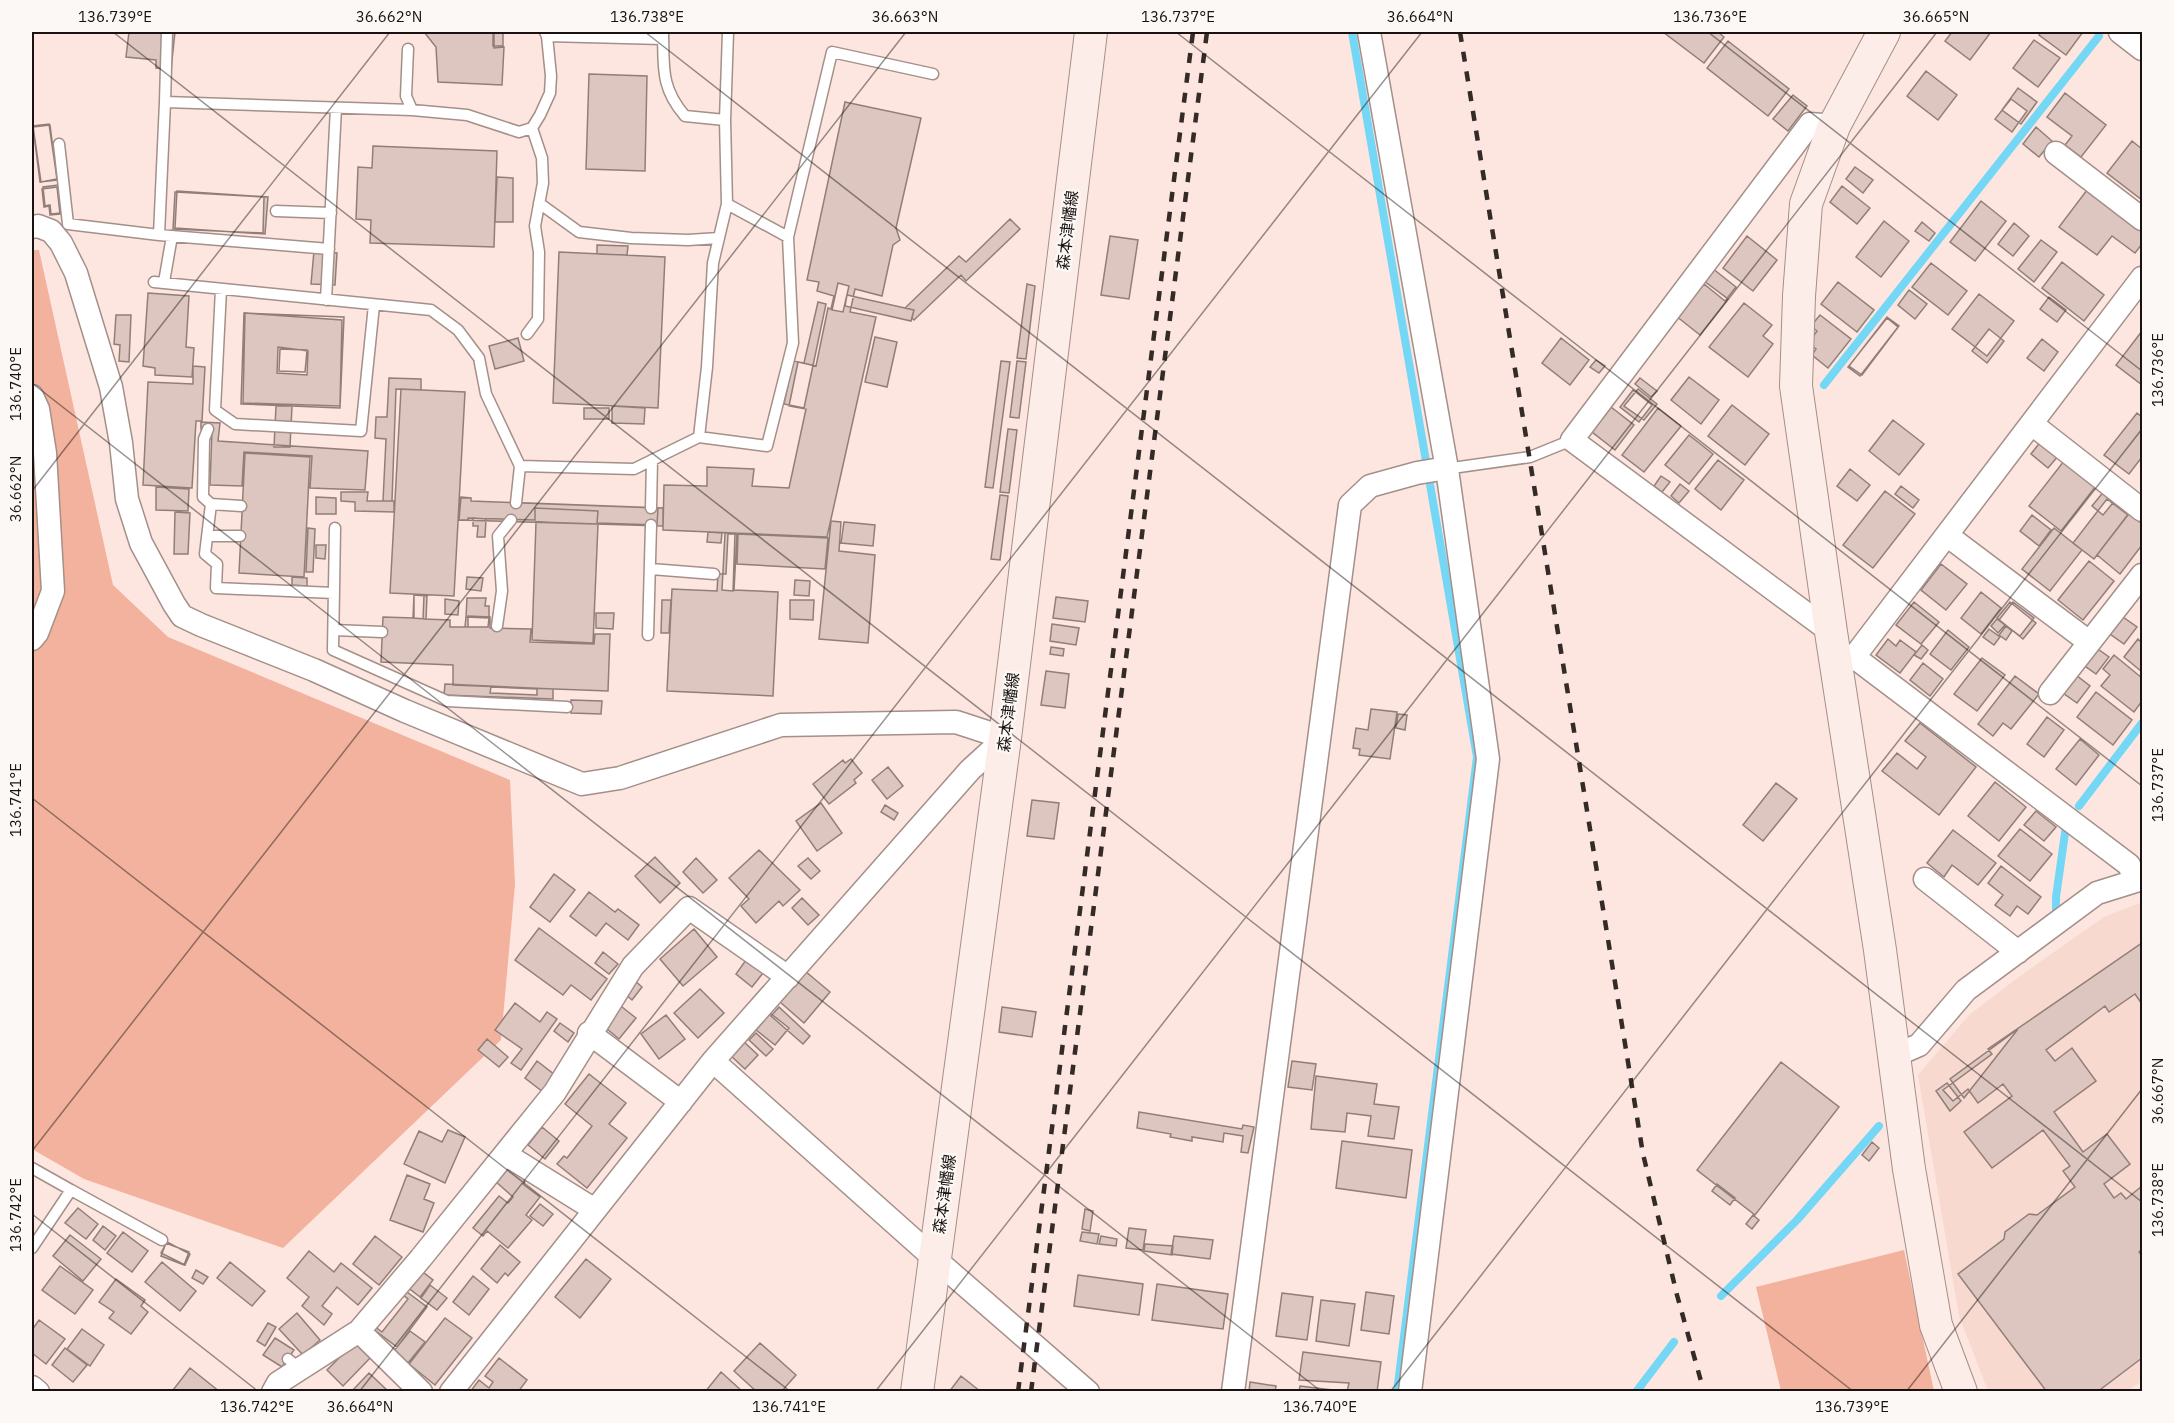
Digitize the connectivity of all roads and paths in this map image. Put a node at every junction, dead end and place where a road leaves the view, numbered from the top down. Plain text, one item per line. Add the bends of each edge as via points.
1 (167, 32) edge
2 (728, 32) edge
3 (1091, 32) edge
4 (1369, 32) edge
5 (1884, 32) edge
6 (2120, 32) edge
7 (546, 34) edge
8 (663, 35) edge
9 (2142, 49) edge
10 (408, 50) dead end
11 (933, 74) dead end
12 (165, 102) junction
13 (336, 108) junction
14 (412, 110) junction
15 (725, 120) junction
16 (1834, 126) junction
17 (532, 128) junction
18 (59, 144) dead end
19 (2056, 153) dead end
20 (539, 203) junction
21 (727, 204) junction
22 (276, 211) dead end
23 (331, 213) junction
24 (2142, 219) edge
25 (32, 227) edge
26 (159, 235) junction
27 (172, 236) junction
28 (788, 237) junction
29 (719, 238) junction
30 (329, 249) junction
31 (2142, 278) edge
32 (221, 289) junction
33 (326, 300) junction
34 (374, 305) junction
35 (527, 334) dead end
36 (32, 396) edge
37 (215, 410) junction
38 (2032, 424) junction
39 (699, 437) junction
40 (1572, 440) junction
41 (652, 460) junction
42 (520, 466) junction
43 (1444, 469) junction
44 (516, 503) dead end
45 (211, 504) junction
46 (241, 506) dead end
47 (651, 508) dead end
48 (2142, 510) edge
49 (511, 520) dead end
50 (651, 525) dead end
51 (335, 528) dead end
52 (208, 536) junction
53 (240, 536) dead end
54 (1948, 536) junction
55 (651, 570) junction
56 (714, 574) dead end
57 (2142, 575) edge
58 (334, 593) junction
59 (497, 626) dead end
60 (334, 630) junction
61 (382, 632) dead end
62 (1831, 632) junction
63 (648, 634) dead end
64 (32, 639) edge
65 (2089, 642) junction
66 (1846, 661) junction
67 (2050, 693) dead end
68 (567, 707) dead end
69 (1005, 738) junction
70 (1925, 879) dead end
71 (2139, 880) edge
72 (2018, 952) junction
73 (788, 977) junction
74 (589, 1033) junction
75 (1894, 1056) junction
76 (713, 1061) junction
77 (681, 1102) junction
78 (505, 1154) junction
79 (32, 1168) edge
80 (71, 1190) junction
81 (595, 1210) junction
82 (162, 1240) dead end
83 (32, 1248) edge
84 (935, 1259) junction
85 (359, 1331) junction
86 (32, 1387) edge
87 (38, 1392) edge
88 (273, 1392) edge
89 (421, 1392) edge
90 (451, 1392) edge
91 (917, 1392) edge
92 (1088, 1392) edge
93 (1233, 1392) edge
94 (1410, 1392) edge
95 (1961, 1392) edge

1 - 12 lane
2 - 15 lane
3 - 69 street, 森本津幡線
4 - 43 street
5 - 16 street
6 - 9 street
7 - 8 lane
7 - 17 lane via 550,93
8 - 15 lane via 665,81 676,106 684,116
10 - 14 lane via 406,96
11 - 28 lane via 832,52
12 - 13 lane
12 - 26 lane
13 - 14 lane
13 - 23 lane
14 - 17 lane via 467,115 519,132
15 - 21 lane
16 - 40 street via 1810,124
16 - 62 street via 1806,204 1796,386
17 - 20 lane via 542,158
18 - 26 lane via 68,224
19 - 24 street
20 - 29 lane via 579,232 631,238
20 - 35 lane via 538,319
21 - 28 lane
21 - 29 lane
22 - 23 lane
23 - 30 lane
25 - 69 street via 51,231 76,273 111,387 127,499 141,543 183,616 582,784 620,778 781,725 956,722
26 - 27 lane
27 - 30 lane
27 - 32 lane via 159,282
28 - 39 lane via 793,343 767,446
29 - 39 lane via 713,263
30 - 33 lane
31 - 38 street
32 - 33 lane
32 - 37 lane
33 - 34 lane
34 - 37 lane via 361,431 234,424
34 - 42 lane via 431,310 458,330 479,358 486,394
36 - 64 street via 39,409 45,453 52,591
37 - 45 lane via 204,439 203,497
38 - 48 street
38 - 54 street
39 - 41 lane
40 - 43 lane via 1530,457
40 - 62 street
41 - 42 lane via 634,469
41 - 47 lane
42 - 44 lane
43 - 93 street via 1370,486 1350,506
43 - 94 street via 1488,759
45 - 46 lane
45 - 52 lane
49 - 59 lane via 498,536 502,591
50 - 55 lane
51 - 58 lane
52 - 53 lane
52 - 58 lane via 205,554 217,564 216,588
54 - 65 street
54 - 66 street
55 - 56 lane
55 - 63 lane
57 - 65 street
58 - 60 lane
60 - 61 lane
60 - 68 lane via 333,650 447,701
62 - 66 street
65 - 67 street
66 - 71 street via 2129,865
66 - 75 street
69 - 73 street via 970,770
69 - 84 street, 森本津幡線
70 - 72 street
71 - 72 street via 2097,893
72 - 75 street via 1966,990 1919,1045
73 - 74 street via 689,908 633,966
73 - 76 street
74 - 77 street
74 - 78 street via 555,1092
75 - 95 street via 1936,1325
76 - 77 street
76 - 84 street
77 - 81 street
78 - 81 street
78 - 85 street
79 - 80 lane
80 - 82 lane
80 - 83 lane
81 - 90 street
84 - 91 street, 森本津幡線
84 - 92 street
85 - 88 street via 294,1364
85 - 89 street
86 - 87 street

